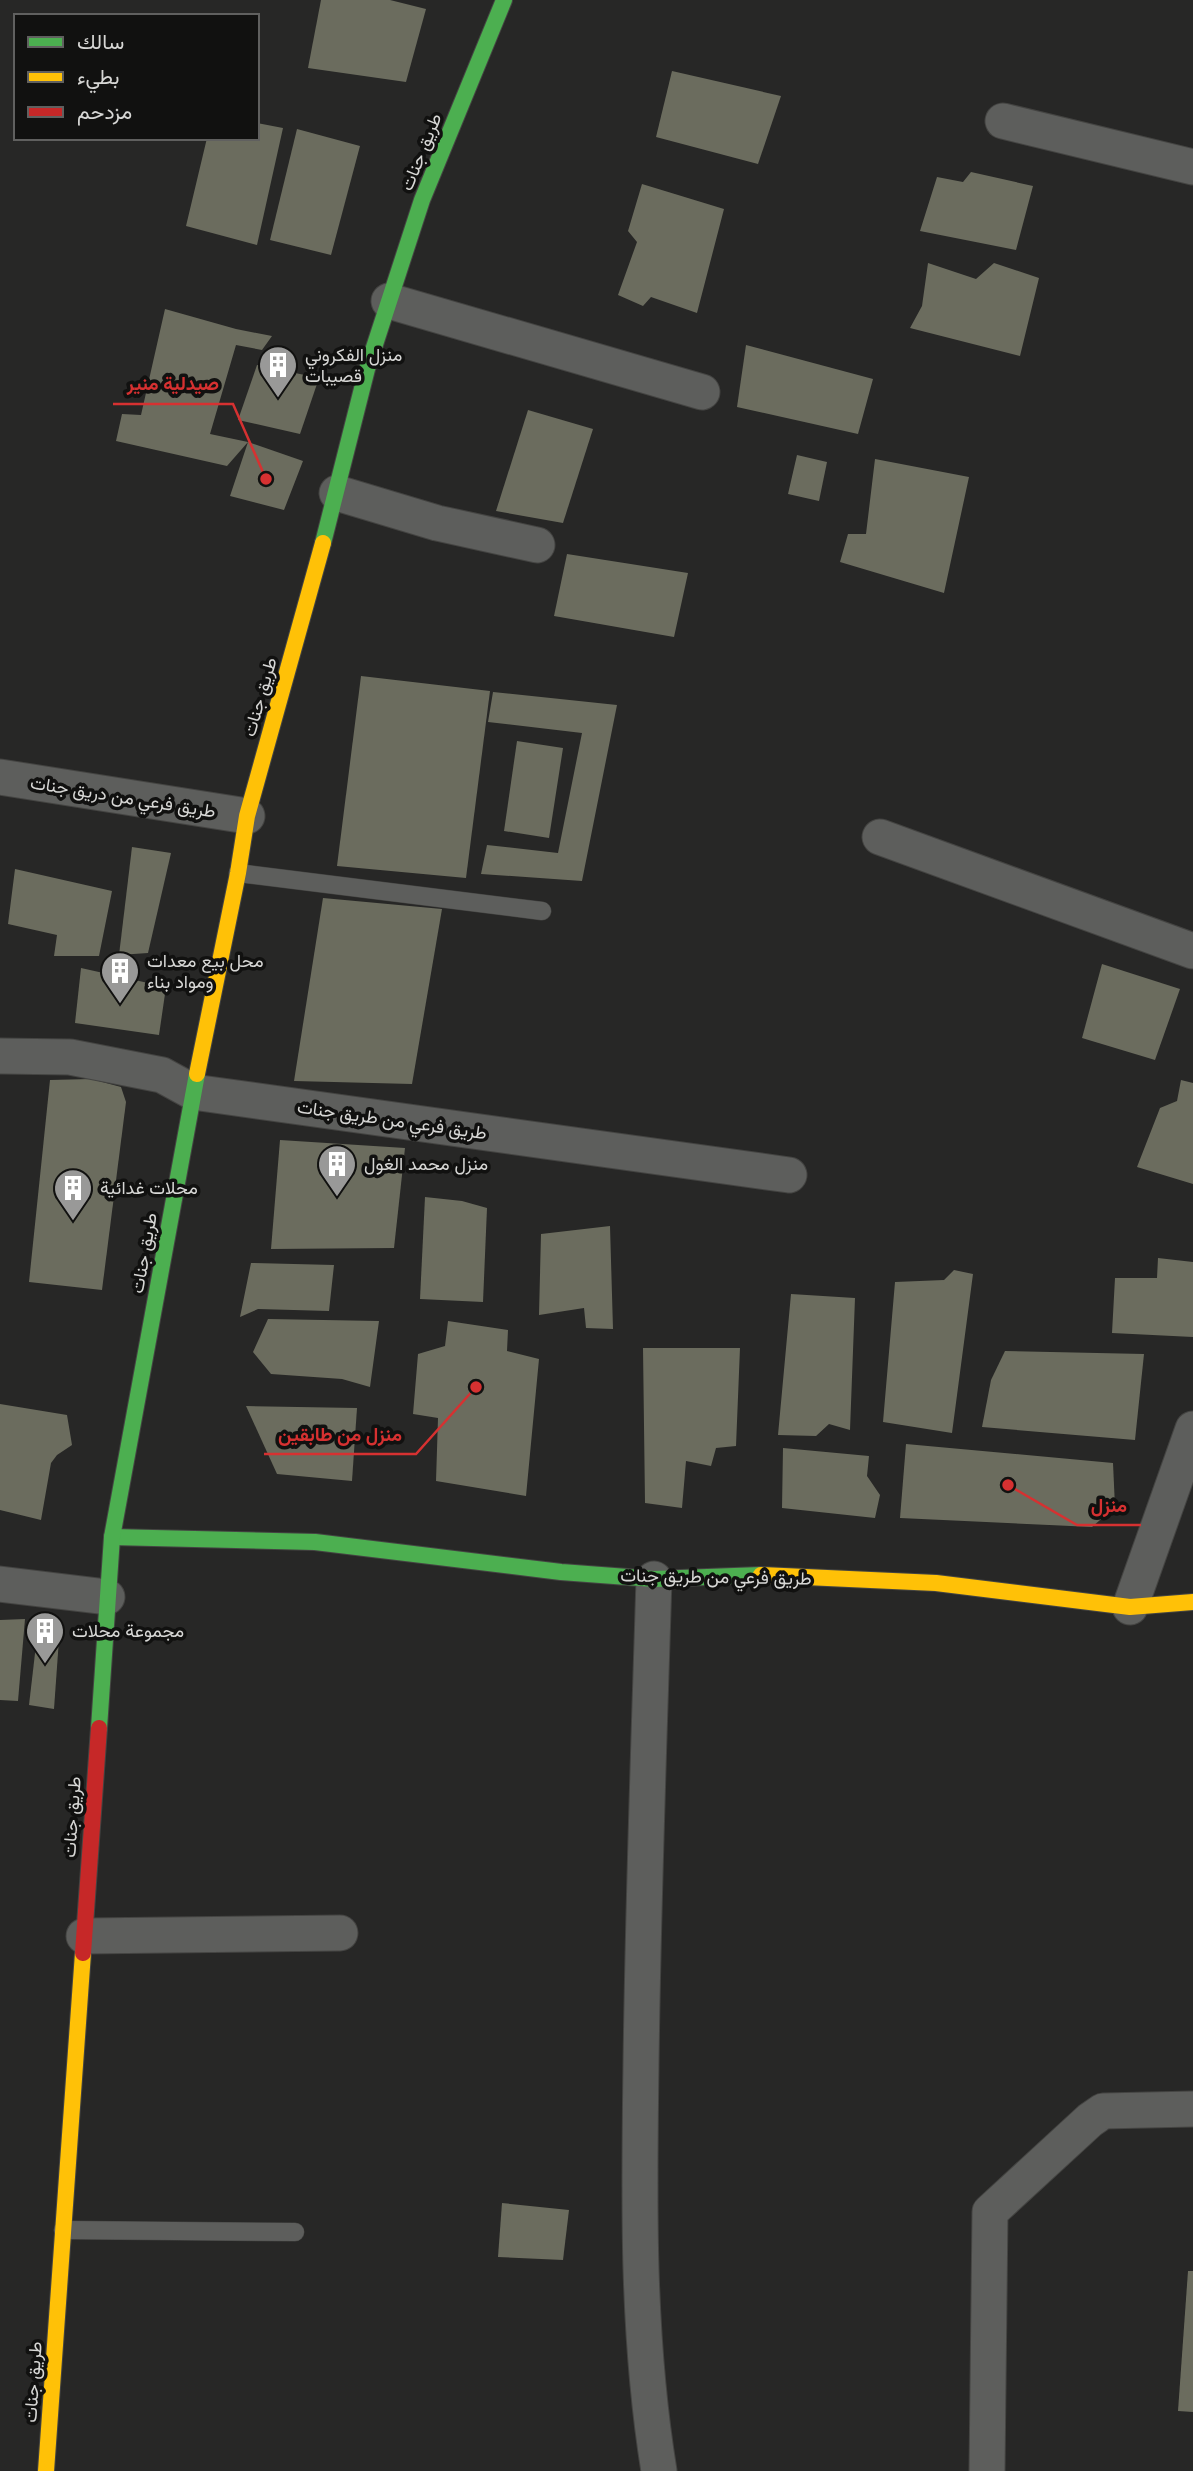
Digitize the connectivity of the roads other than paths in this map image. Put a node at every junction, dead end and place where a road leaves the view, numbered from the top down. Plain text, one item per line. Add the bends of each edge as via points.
1 (504, 0) edge
2 (1003, 121) dead end
3 (1193, 167) edge
4 (389, 301) junction
5 (702, 392) dead end
6 (337, 493) junction
7 (537, 545) dead end
8 (0, 777) edge
9 (247, 816) junction
10 (880, 837) dead end
11 (239, 873) junction
12 (542, 911) dead end
13 (1193, 951) edge
14 (0, 1055) edge
15 (193, 1092) junction
16 (789, 1175) dead end
17 (1193, 1429) edge
18 (112, 1537) junction
19 (654, 1579) junction
20 (0, 1584) edge
21 (107, 1597) junction
22 (1193, 1601) edge
23 (1130, 1607) junction
24 (340, 1933) dead end
25 (83, 1936) junction
26 (1193, 2109) edge
27 (63, 2231) junction
28 (295, 2232) dead end
29 (46, 2471) edge
30 (659, 2471) edge
31 (986, 2471) edge

1 - 4 street, طريق جنات via 422,200
2 - 3 street
4 - 5 street
4 - 6 street, طريق جنات
6 - 7 street via 437,523
6 - 9 street, طريق جنات
8 - 9 street, طريق فرعي من دريق جنات
9 - 11 street, طريق جنات
10 - 13 street
11 - 12 lane
11 - 15 street, طريق جنات
14 - 15 street, طريق فرعي من طريق جنات via 70,1057 162,1075
15 - 16 street, طريق فرعي من طريق جنات
15 - 18 street, طريق جنات
17 - 23 street
18 - 19 street, طريق فرعي من طريق جنات via 315,1542
18 - 21 street, طريق جنات
19 - 23 street, طريق فرعي من طريق جنات via 771,1575 936,1583
19 - 30 street via 639,2195 641,2316
20 - 21 street
21 - 25 street, طريق جنات
22 - 23 street, طريق فرعي من طريق جنات
24 - 25 street
25 - 27 street, طريق جنات
26 - 31 street via 1103,2111 989,2212
27 - 28 lane
27 - 29 street, طريق جنات

